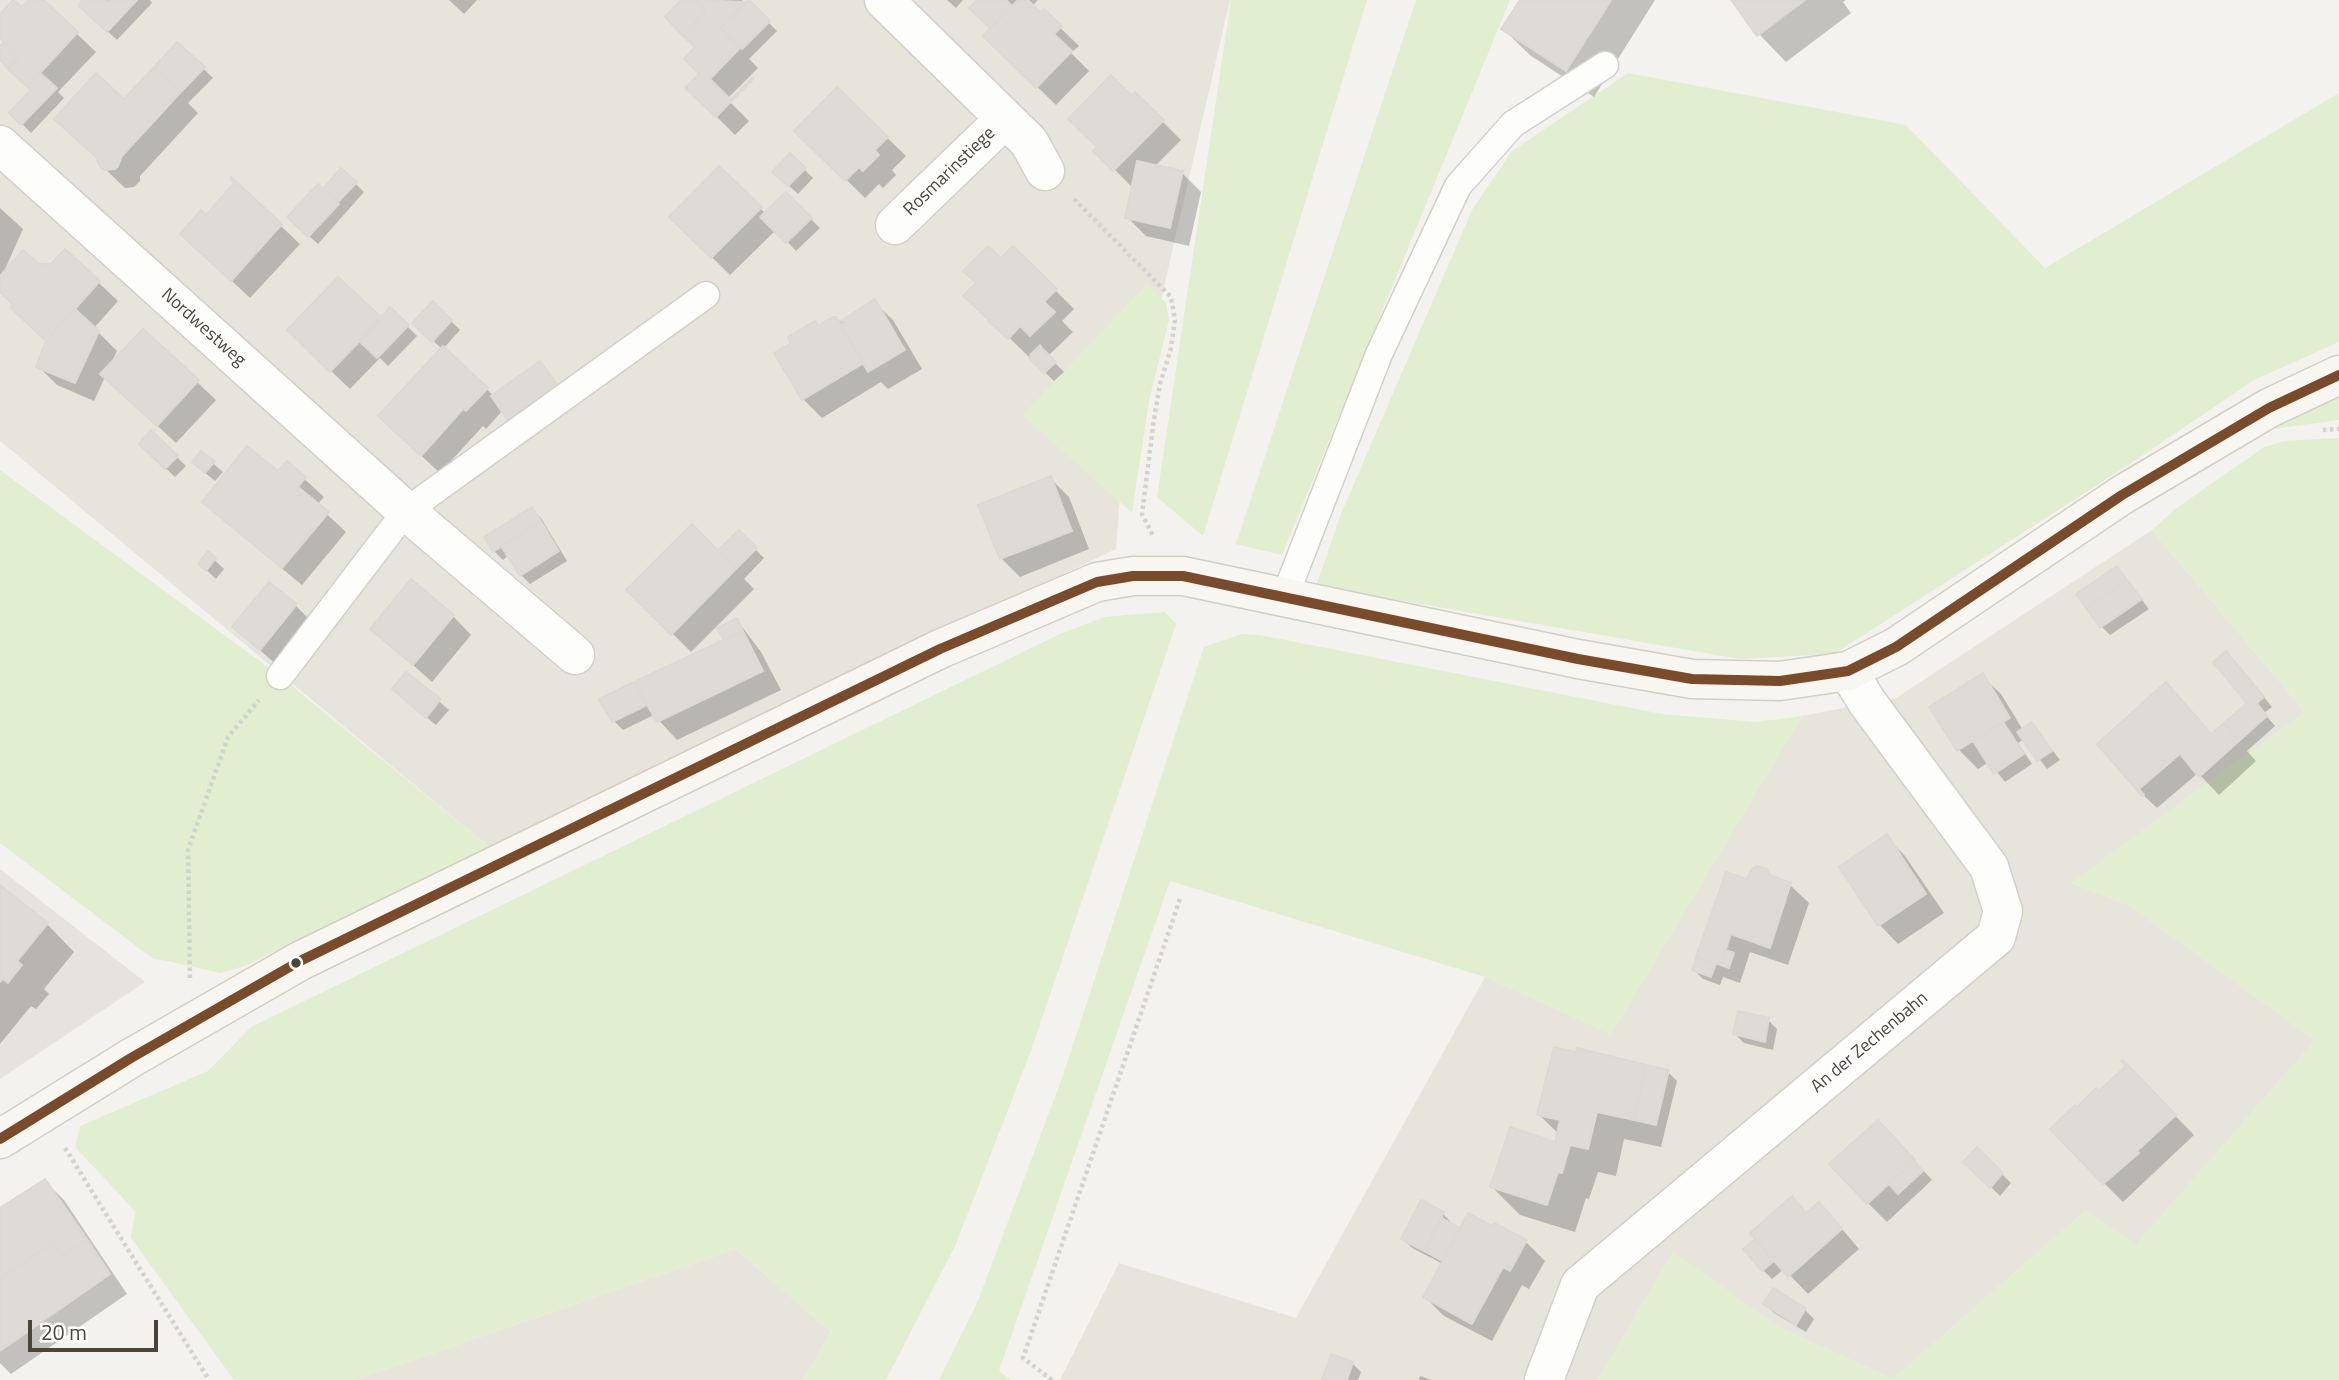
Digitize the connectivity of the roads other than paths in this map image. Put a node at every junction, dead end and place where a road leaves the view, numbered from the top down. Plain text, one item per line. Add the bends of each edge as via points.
1 (884, 0) edge
2 (1605, 65) dead end
3 (1005, 119) junction
4 (0, 145) edge
5 (1045, 171) road end
6 (895, 225) dead end
7 (706, 295) dead end
8 (2339, 375) edge
9 (406, 511) junction
10 (1285, 596) junction
11 (575, 655) dead end
12 (1848, 671) junction
13 (280, 676) road end
14 (0, 1139) edge
15 (1545, 1380) edge

1 - 3 street, Rosmarinstiege
2 - 10 lane via 1513,124 1458,186 1379,354
3 - 5 street, Rosmarinstiege via 1029,142
3 - 6 street, Rosmarinstiege
4 - 9 street, Nordwestweg
7 - 9 lane
8 - 12 main road via 2269,408 2122,495 1896,648
9 - 11 street, Nordwestweg
9 - 13 lane
10 - 12 main road via 1692,679 1780,681
10 - 14 main road via 1182,576 1097,582 940,649 300,961
12 - 15 street, An der Zechenbahn via 1989,867 2003,911 1996,937 1580,1285

